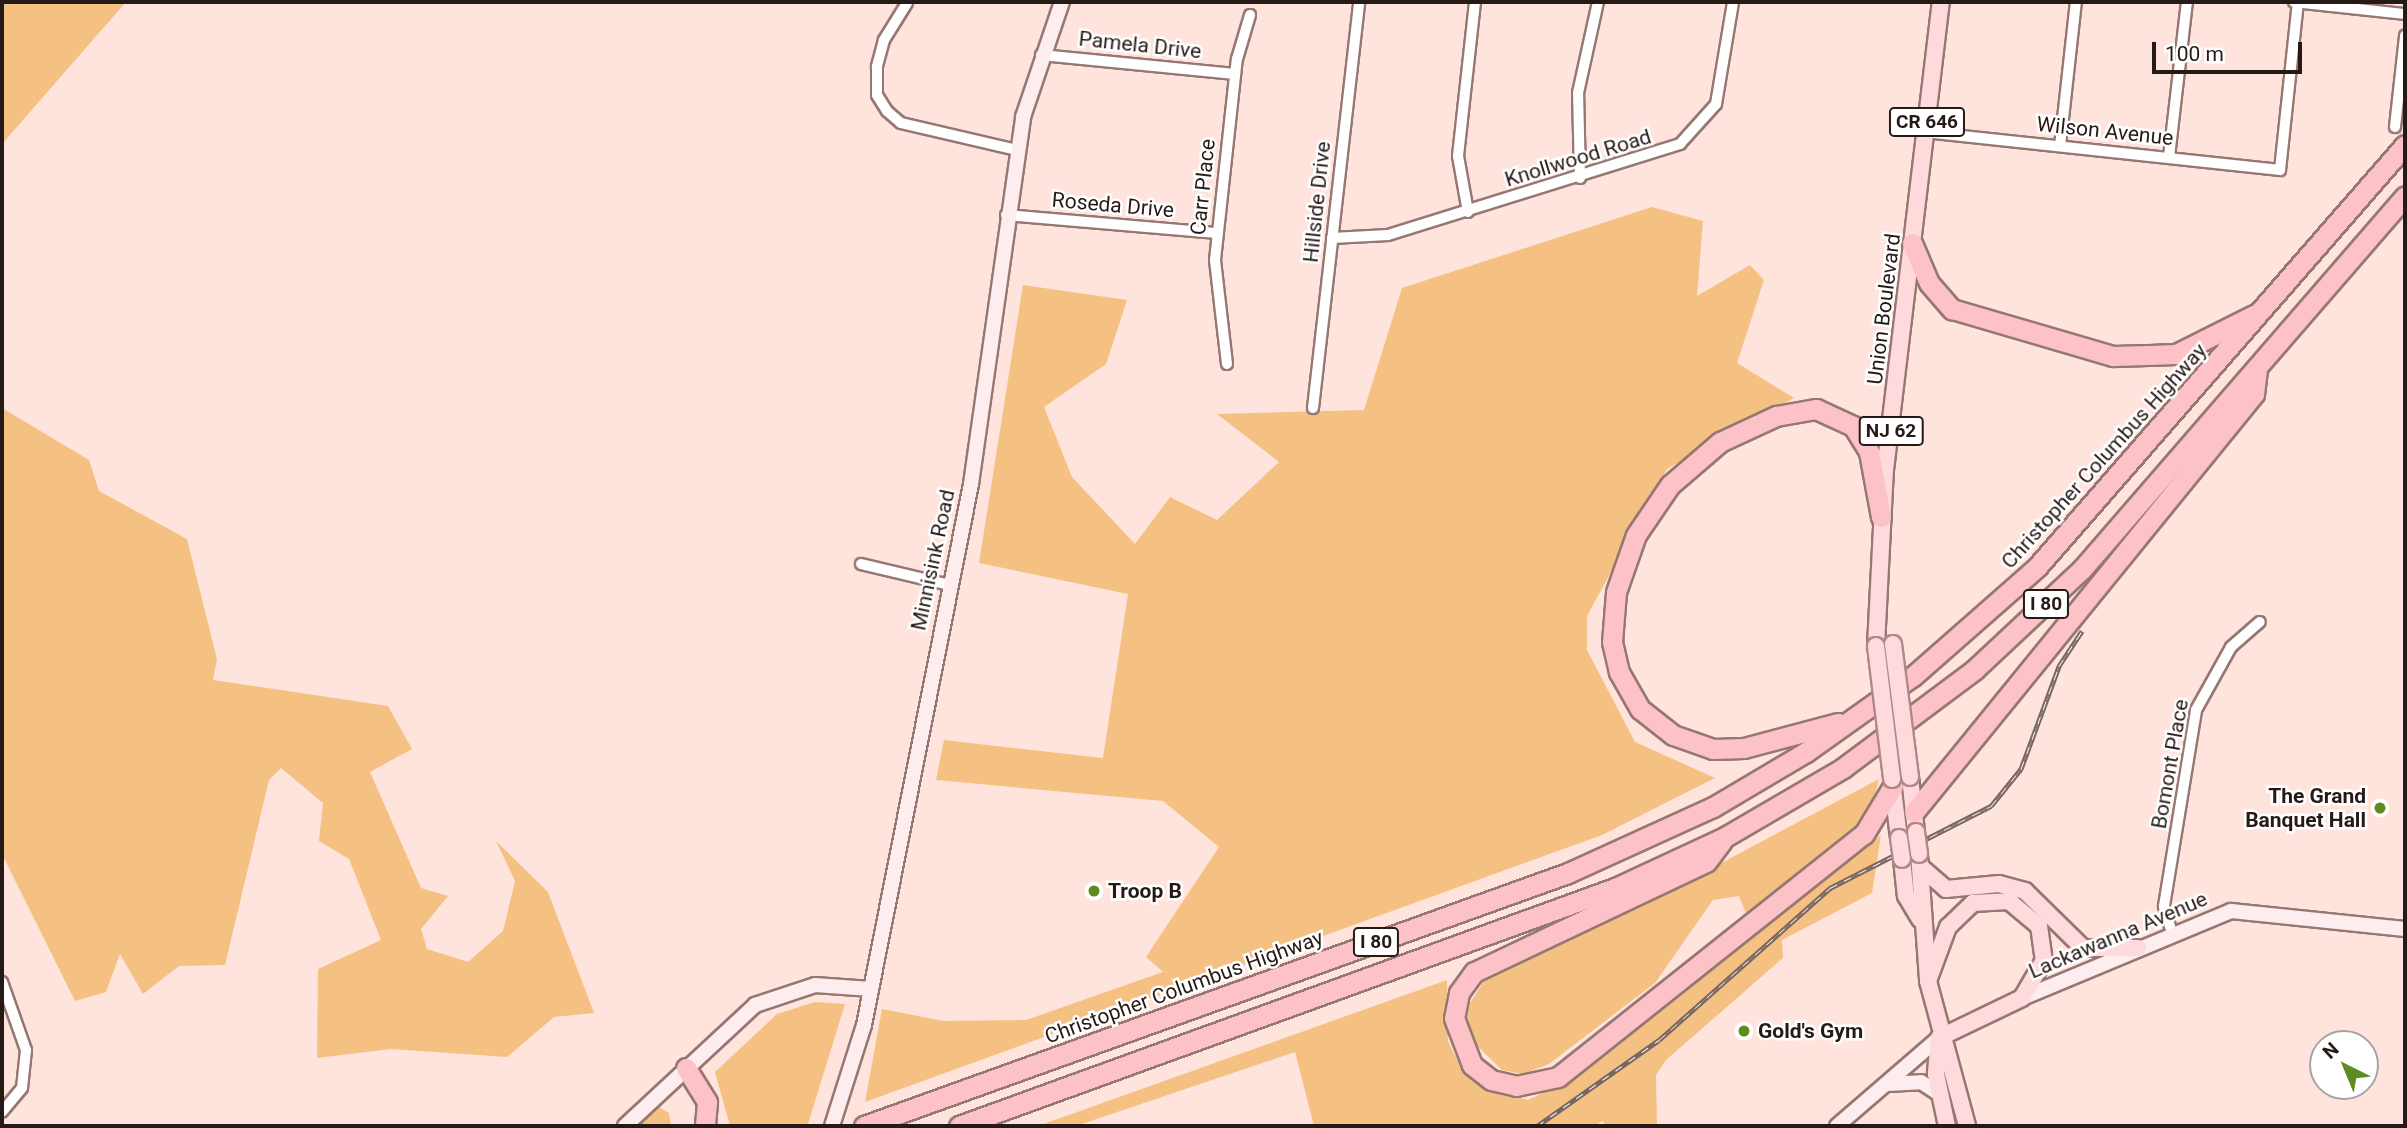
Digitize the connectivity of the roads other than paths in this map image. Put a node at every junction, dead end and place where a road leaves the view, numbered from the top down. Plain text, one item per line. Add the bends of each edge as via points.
1 (1062, 2) edge
2 (1359, 2) edge
3 (1475, 2) edge
4 (1598, 2) edge
5 (1733, 2) edge
6 (1941, 2) edge
7 (2076, 2) edge
8 (2187, 2) edge
9 (2297, 2) edge
10 (907, 3) edge
11 (2405, 14) edge
12 (1250, 15) dead end
13 (2405, 36) edge
14 (1041, 55) junction
15 (1235, 74) junction
16 (2395, 127) dead end
17 (1926, 132) junction
18 (2405, 145) edge
19 (2060, 146) junction
20 (1017, 150) junction
21 (2169, 157) junction
22 (1580, 178) junction
23 (2405, 195) edge
24 (1468, 212) junction
25 (1006, 215) junction
26 (1217, 233) junction
27 (1332, 238) junction
28 (1912, 243) junction
29 (2266, 308) junction
30 (1227, 364) dead end
31 (2257, 369) junction
32 (1314, 408) dead end
33 (1881, 517) junction
34 (861, 564) dead end
35 (950, 585) junction
36 (2260, 622) dead end
37 (1857, 717) junction
38 (1898, 781) junction
39 (1914, 812) junction
40 (1725, 837) junction
41 (1920, 860) junction
42 (1920, 919) junction
43 (2405, 929) edge
44 (2172, 933) junction
45 (2138, 948) junction
46 (1928, 981) junction
47 (2, 982) edge
48 (871, 989) junction
49 (2022, 998) junction
50 (1939, 1038) junction
51 (685, 1068) junction
52 (1886, 1084) junction
53 (1941, 1095) junction
54 (2, 1112) edge
55 (625, 1126) edge
56 (705, 1126) edge
57 (832, 1126) edge
58 (864, 1126) edge
59 (959, 1126) edge
60 (1837, 1126) edge
61 (1947, 1126) edge
62 (1967, 1126) edge

1 - 14 street, Minnisink Road
2 - 27 street, Hillside Drive
3 - 24 street via 1458,156
4 - 22 street via 1578,93
5 - 22 street, Knollwood Road via 1723,80 1701,126 1671,149
6 - 17 main road, Union Boulevard / CR 646
7 - 19 street
8 - 21 street
9 - 11 street
9 - 21 street, Wilson Avenue via 2280,170
10 - 20 street via 884,40 877,66 877,95 887,111 901,123
12 - 15 street, Carr Place
13 - 16 street
14 - 15 street, Pamela Drive
14 - 20 street, Minnisink Road
15 - 26 street, Carr Place
17 - 19 street, Wilson Avenue
17 - 28 main road, Union Boulevard / CR 646
18 - 29 highway, Christopher Columbus Highway / I 80
19 - 21 street, Wilson Avenue
20 - 25 street, Minnisink Road
22 - 24 street, Knollwood Road
23 - 31 highway, I 80
24 - 27 street, Knollwood Road via 1388,235
25 - 26 street, Roseda Drive
25 - 35 street, Minnisink Road via 982,421
26 - 30 street, Carr Place via 1216,296
27 - 32 street, Hillside Drive
28 - 29 highway via 1929,284 1952,309 2113,356 2184,352
28 - 33 main road, Union Boulevard / NJ 62
29 - 37 highway, Christopher Columbus Highway / I 80 via 2037,568 1956,642
31 - 39 highway via 2254,394 1936,777
31 - 40 highway, I 80 via 2107,542 1993,653 1874,747
33 - 37 highway via 1869,452 1853,426 1816,409 1776,416 1720,442 1671,485 1628,553 1613,610 1612,642 1625,685 1650,719 1685,741 1744,748
33 - 38 main road, Union Boulevard / NJ 62, bridge via 1882,621
34 - 35 street
35 - 48 street, Minnisink Road
36 - 44 street, Bomont Place via 2231,647 2196,710 2164,906
37 - 58 highway, Christopher Columbus Highway / I 80 via 1713,807 1578,868
38 - 39 main road, Union Boulevard / NJ 62
38 - 40 highway via 1864,834 1558,1077 1516,1086 1472,1065 1454,1018 1474,972 1706,862
38 - 42 main road, Union Boulevard / NJ 62, bridge via 1906,895
39 - 41 main road, Union Boulevard / NJ 62, bridge
40 - 59 highway, I 80 via 1549,915
41 - 42 main road, Union Boulevard / NJ 62
41 - 45 main road via 1946,889 1999,884 2025,891 2083,948
42 - 46 main road, Union Boulevard / NJ 62
43 - 44 street, Lackawanna Avenue via 2248,910
44 - 45 street, Lackawanna Avenue
45 - 49 street, Lackawanna Avenue
46 - 49 main road via 1957,915 1973,903 1997,899 2029,912 2043,938 2042,966
46 - 50 main road, Union Boulevard / NJ 62
47 - 54 street via 26,1050 22,1088
48 - 51 street via 836,983 774,996 738,1017
48 - 57 street, Minnisink Road
49 - 50 main road, Lackawanna Avenue
50 - 52 street
50 - 53 main road, Union Boulevard / NJ 62
50 - 62 main road, Union Boulevard / NJ 62 via 1955,1070
51 - 55 street
51 - 56 highway via 707,1102
52 - 53 street via 1921,1082
52 - 60 street
53 - 61 main road, Union Boulevard / NJ 62

